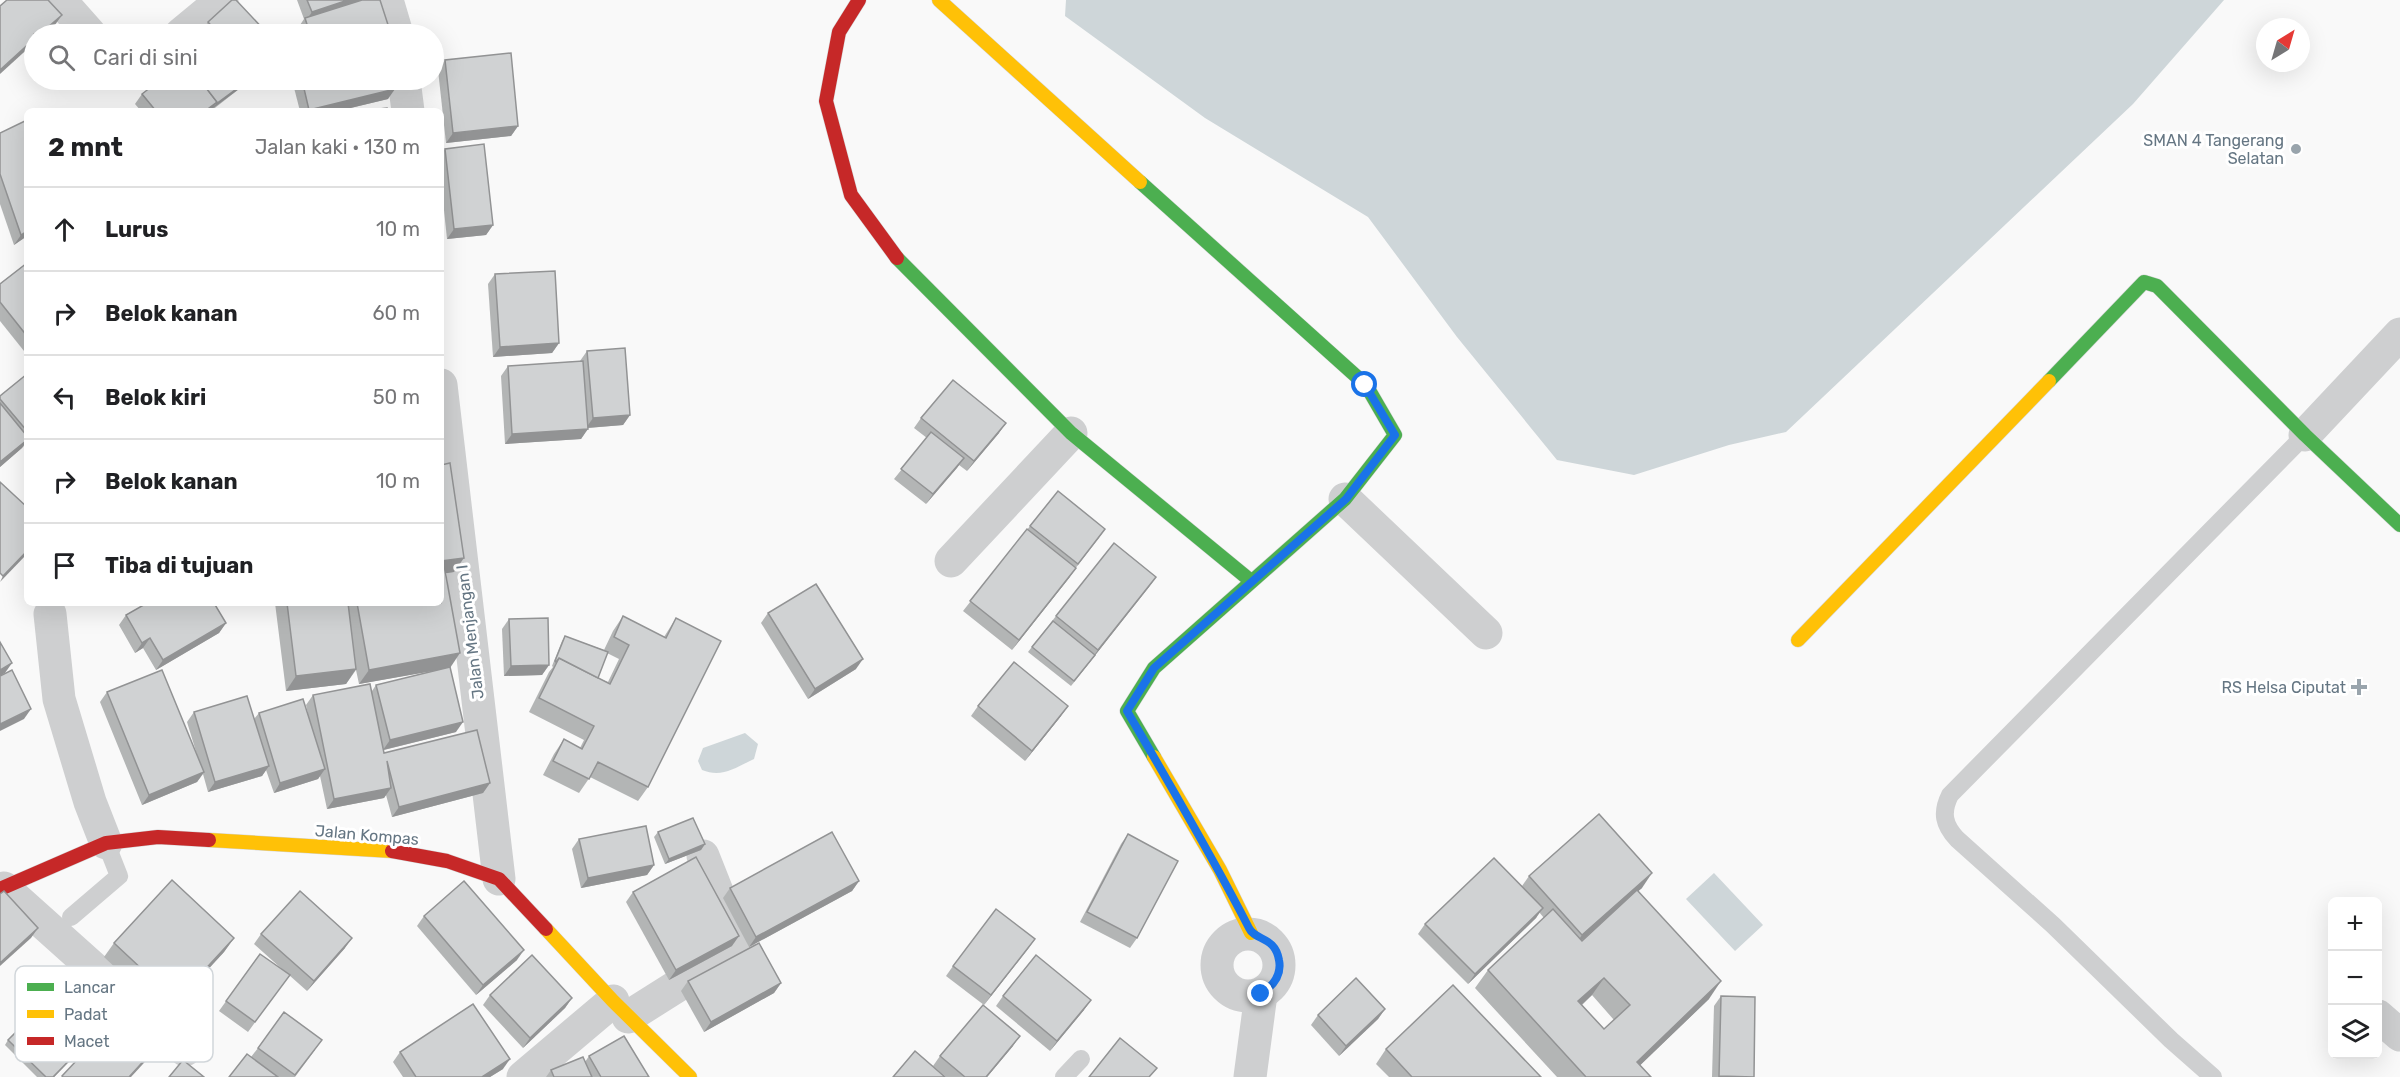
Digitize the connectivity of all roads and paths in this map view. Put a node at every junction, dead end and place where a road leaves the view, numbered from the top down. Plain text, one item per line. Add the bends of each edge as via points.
1 (60, 0) edge
2 (222, 0) edge
3 (387, 0) edge
4 (859, 0) edge
5 (939, 0) edge
6 (81, 24) edge
7 (193, 24) edge
8 (394, 24) edge
9 (405, 90) edge
10 (408, 108) edge
11 (2400, 334) edge
12 (444, 411) edge
13 (1071, 433) junction
14 (2305, 435) junction
15 (1346, 499) junction
16 (2400, 525) edge
17 (951, 561) dead end
18 (1251, 581) junction
19 (50, 614) dead end
20 (1486, 633) dead end
21 (1798, 640) dead end
22 (106, 843) junction
23 (704, 855) edge
24 (499, 879) junction
25 (2, 889) edge
26 (71, 917) dead end
27 (1251, 933) junction
28 (90, 966) edge
29 (1261, 994) junction
30 (621, 1009) junction
31 (2382, 1019) edge
32 (2400, 1035) edge
33 (1081, 1059) dead end
34 (523, 1077) edge
35 (690, 1077) edge
36 (1064, 1077) edge
37 (1250, 1077) edge
38 (2213, 1077) edge

1 - 6 street
2 - 7 street
3 - 8 street
4 - 13 street via 839,32 826,101 851,195 901,264
5 - 15 street via 1365,385 1395,435
9 - 10 street
11 - 14 street
12 - 24 street, Jalan Menjangan I
13 - 17 street
13 - 18 street
14 - 16 street
14 - 21 street via 2157,286 2144,282
14 - 38 lane via 1950,795 1944,811 1949,830 1957,839
15 - 18 street
15 - 20 street
18 - 27 street via 1154,668 1127,711 1220,870
19 - 22 street via 59,699
22 - 24 street, Jalan Kompas via 158,837 398,851 447,861
22 - 25 street, Jalan Kompas
22 - 26 lane via 119,876
23 - 30 street via 739,947
24 - 30 street, Jalan Kompas
25 - 28 street
27 - 29 street via 1269,942 1279,960 1276,980
27 - 29 street via 1230,940 1222,948 1217,970 1220,981 1238,995
29 - 37 street
30 - 34 street
30 - 35 street, Jalan Kompas
31 - 32 street
33 - 36 lane

